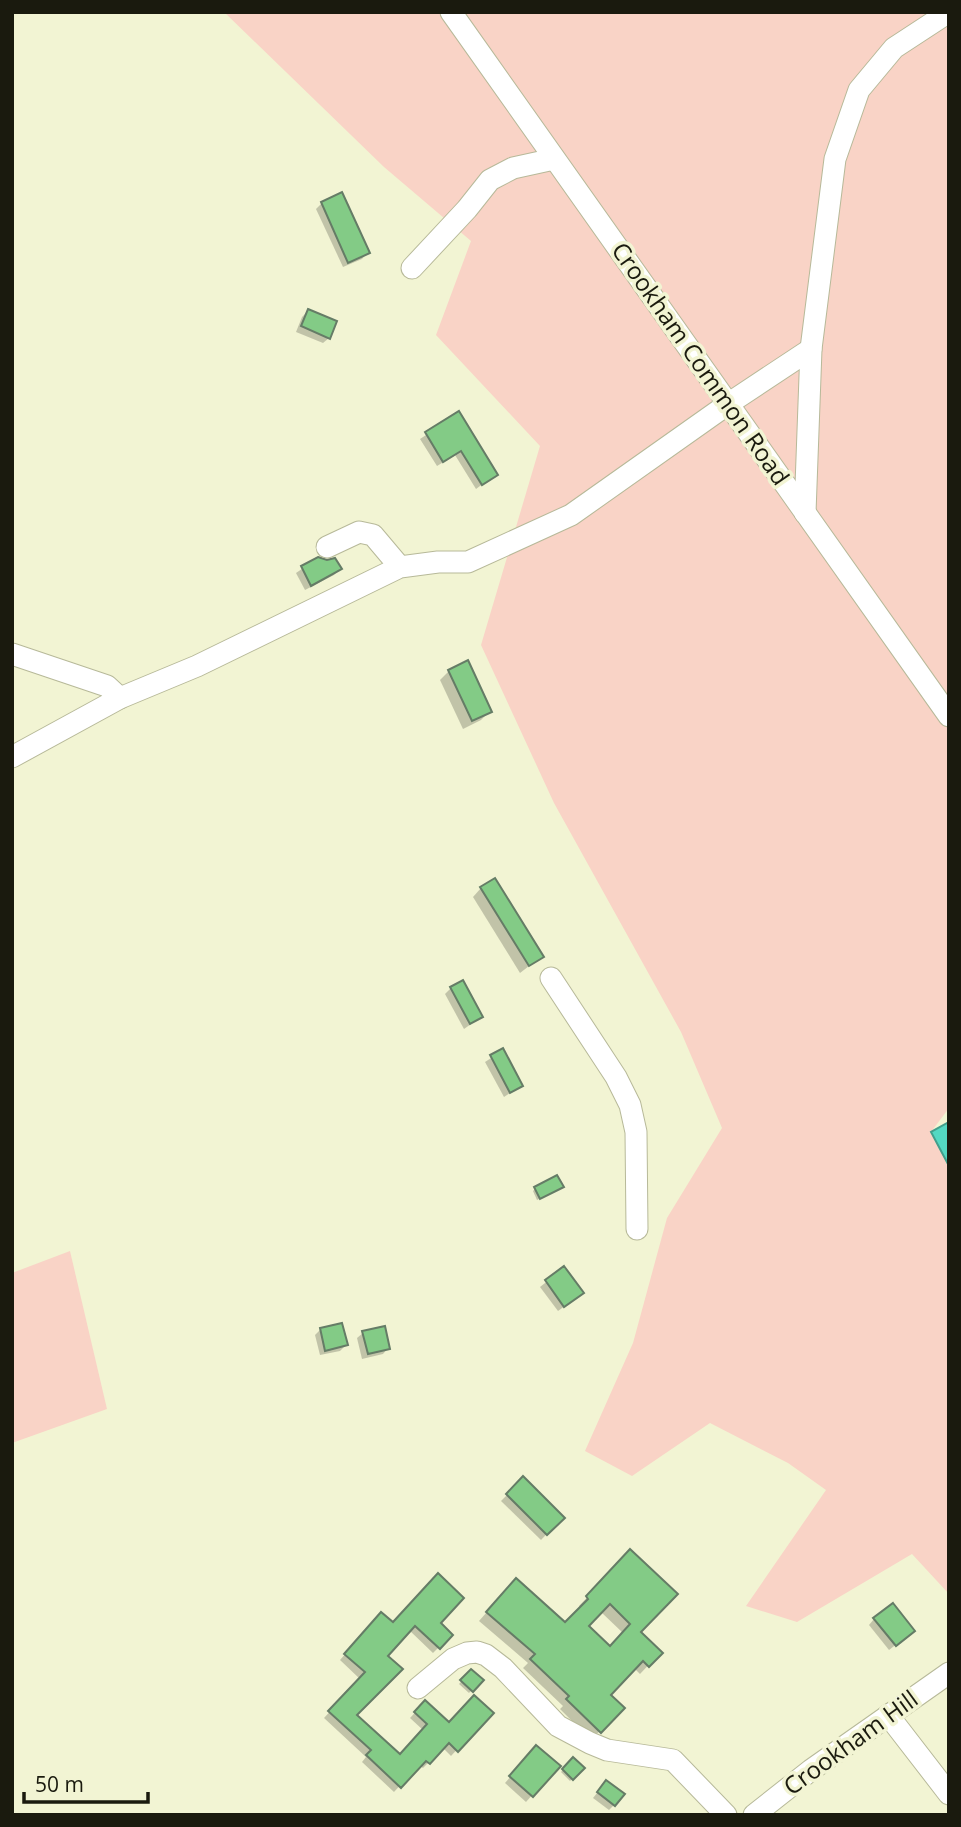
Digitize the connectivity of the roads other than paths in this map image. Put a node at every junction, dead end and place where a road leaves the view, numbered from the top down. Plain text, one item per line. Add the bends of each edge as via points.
1 (452, 12) edge
2 (949, 12) edge
3 (554, 159) junction
4 (412, 268) dead end
5 (811, 349) junction
6 (728, 404) junction
7 (805, 513) junction
8 (327, 547) dead end
9 (400, 567) junction
10 (12, 654) edge
11 (120, 698) junction
12 (949, 716) edge
13 (12, 757) edge
14 (551, 978) dead end
15 (637, 1229) dead end
16 (949, 1673) edge
17 (418, 1688) dead end
18 (891, 1712) junction
19 (948, 1790) edge
20 (726, 1815) edge
21 (754, 1815) edge

1 - 3 street, Crookham Common Road
2 - 5 street via 894,48 859,90 835,159
3 - 4 street via 513,168 490,180
3 - 6 street, Crookham Common Road
5 - 6 street
5 - 7 street
6 - 7 street, Crookham Common Road
6 - 9 street via 571,515 468,562
7 - 12 street, Crookham Common Road
8 - 9 street via 359,532 373,535
9 - 11 street via 197,666
10 - 11 street via 107,686
11 - 13 street
14 - 15 street via 630,1105 636,1132
16 - 18 street, Crookham Hill
17 - 20 street via 453,1659 467,1653 486,1655 558,1726 620,1753 673,1760
18 - 19 street
18 - 21 street, Crookham Hill

